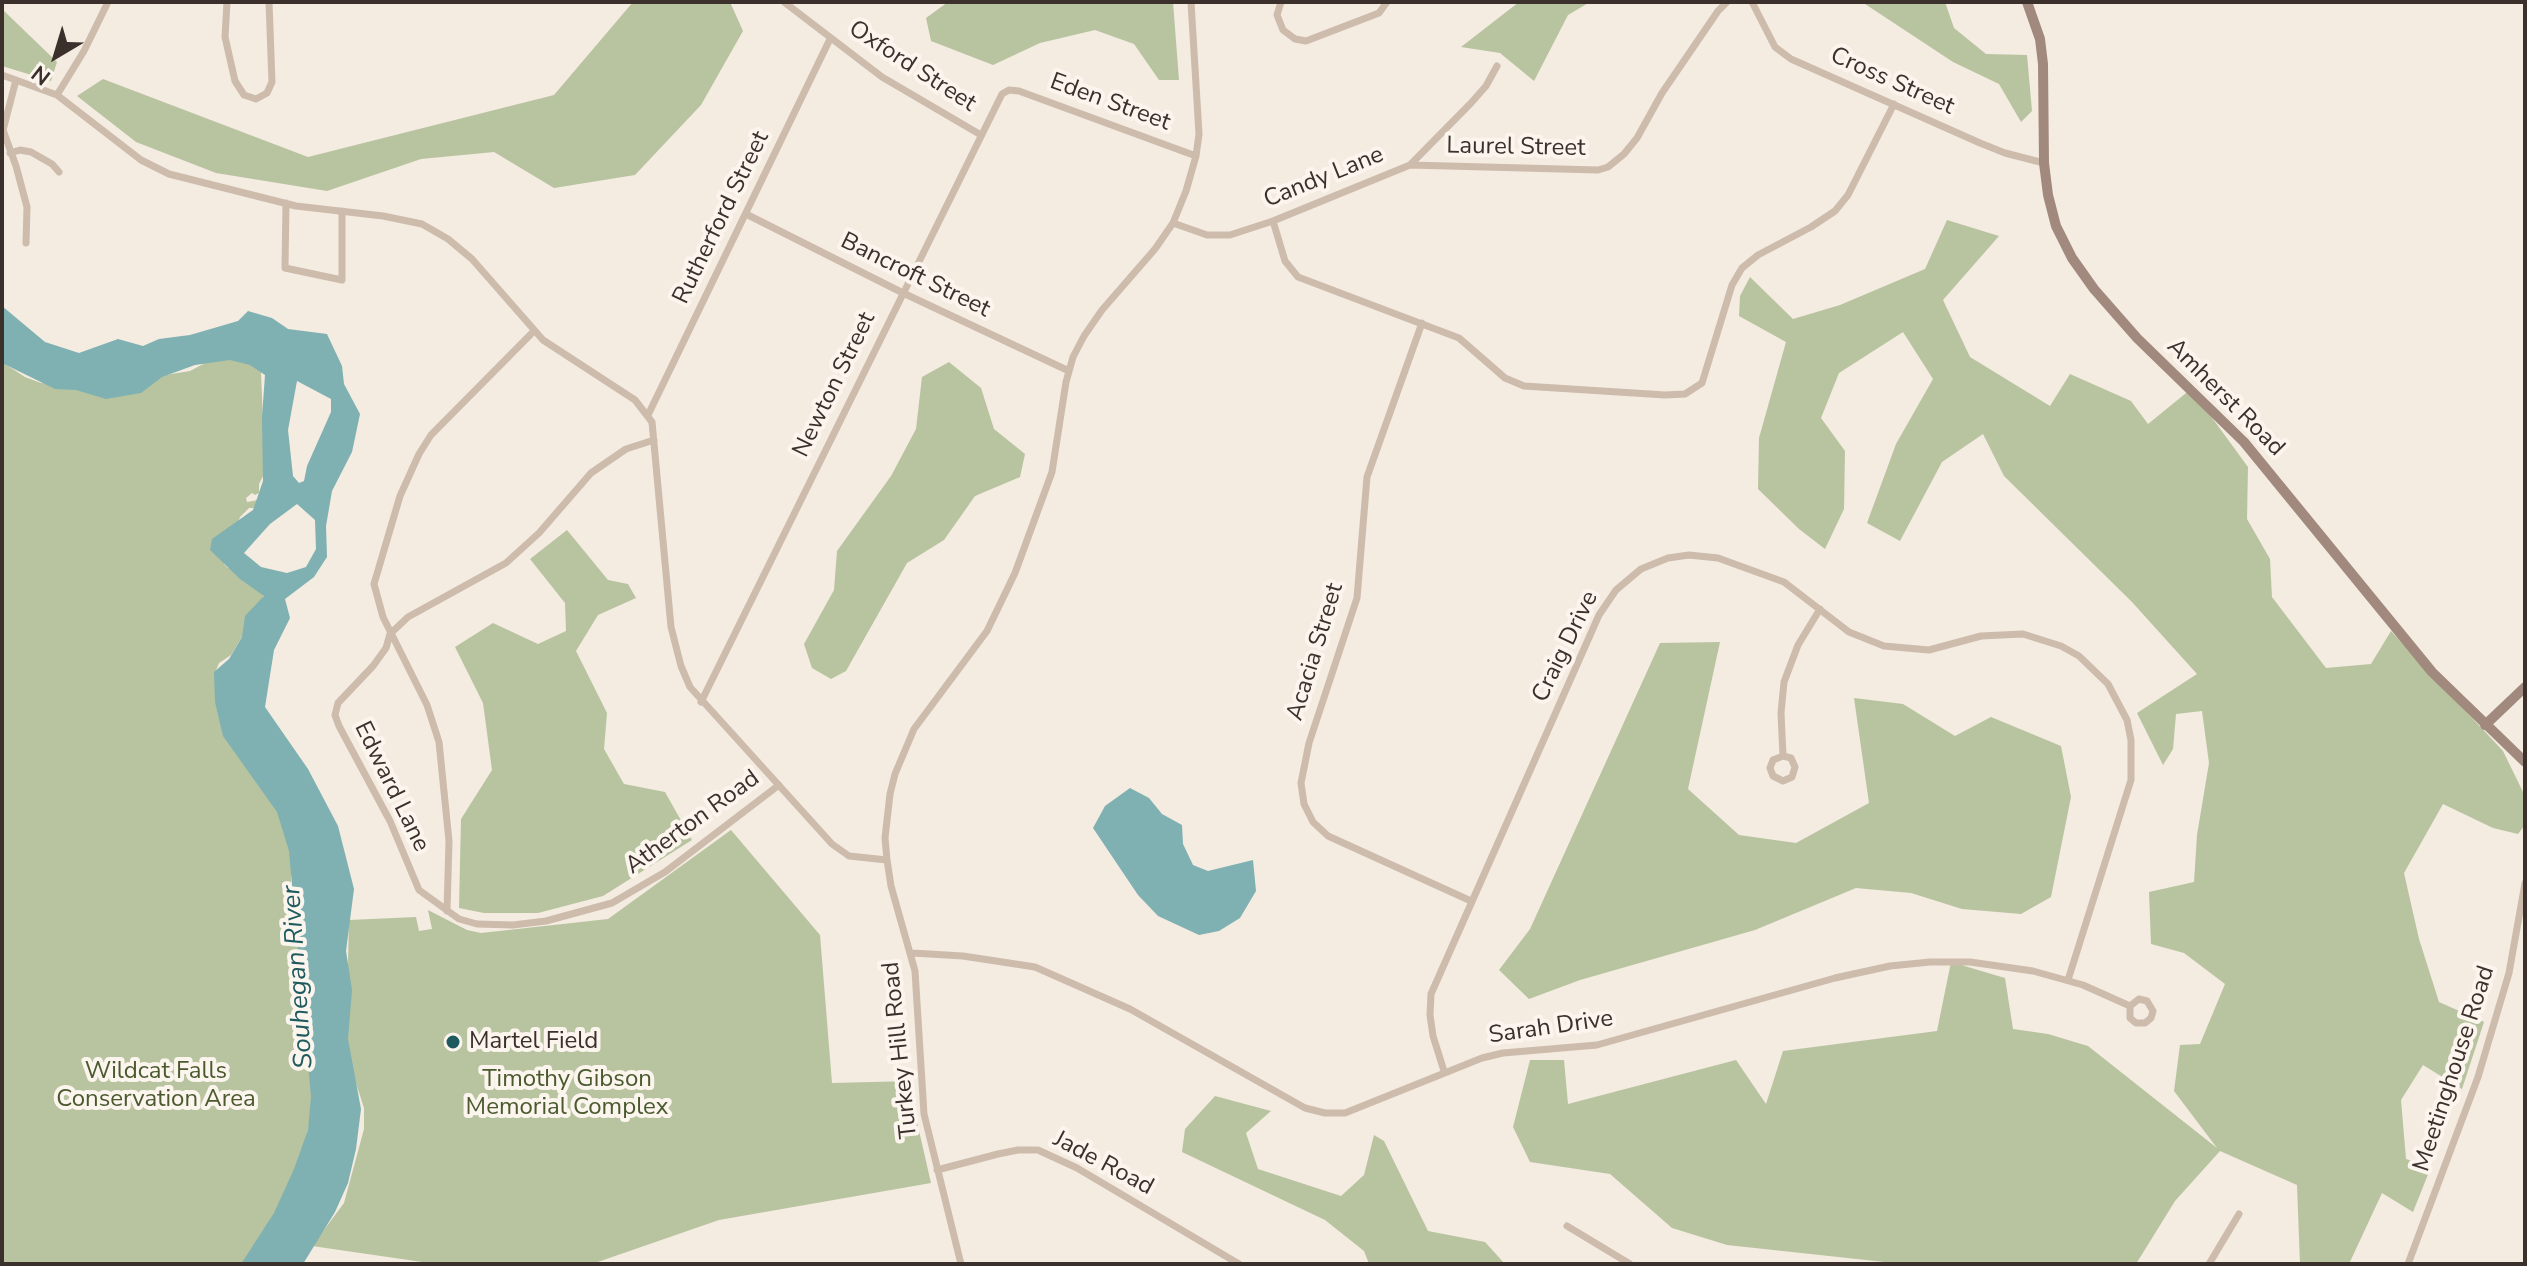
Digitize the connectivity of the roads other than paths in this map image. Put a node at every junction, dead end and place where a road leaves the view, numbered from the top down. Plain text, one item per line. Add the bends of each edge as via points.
1 (108, 2) edge
2 (227, 2) edge
3 (269, 2) edge
4 (784, 2) edge
5 (1191, 2) edge
6 (1281, 2) edge
7 (1387, 2) edge
8 (1727, 2) edge
9 (1752, 2) edge
10 (2027, 2) edge
11 (830, 39) junction
12 (1497, 66) dead end
13 (2, 75) edge
14 (16, 80) junction
15 (1009, 90) joint
16 (57, 95) junction
17 (1894, 104) junction
18 (981, 135) junction
19 (3, 136) edge
20 (10, 153) junction
21 (1196, 156) junction
22 (2044, 163) junction
23 (1410, 165) junction
24 (59, 172) dead end
25 (286, 203) junction
26 (342, 211) junction
27 (746, 214) junction
28 (1273, 221) junction
29 (1173, 223) junction
30 (26, 243) dead end
31 (903, 293) junction
32 (1422, 323) junction
33 (533, 332) junction
34 (1069, 371) junction
35 (648, 415) junction
36 (654, 440) junction
37 (1820, 609) junction
38 (390, 634) junction
39 (2525, 687) edge
40 (701, 702) junction
41 (2485, 725) junction
42 (1783, 756) dead end
43 (2525, 762) edge
44 (779, 785) junction
45 (887, 860) junction
46 (2525, 883) edge
47 (1471, 901) junction
48 (447, 911) junction
49 (912, 953) junction
50 (2068, 980) junction
51 (2130, 1006) dead end
52 (1444, 1071) junction
53 (937, 1170) junction
54 (2239, 1214) dead end
55 (1567, 1226) dead end
56 (961, 1264) edge
57 (1239, 1264) edge
58 (1630, 1264) edge
59 (2209, 1264) edge
60 (2408, 1264) edge

1 - 16 street
2 - 3 street via 225,37 235,81 244,95 256,99 272,82
4 - 11 street, Oxford Street
5 - 21 street, Turkey Hill Road
6 - 7 street via 1277,15 1283,30 1306,41 1379,13
8 - 23 street, Laurel Street via 1637,138 1608,167
9 - 17 street, Cross Street via 1783,53
10 - 22 street, Amherst Road via 2043,64
11 - 18 street, Oxford Street via 882,77
11 - 27 street, Rutherford Street
12 - 23 street, Candy Lane via 1486,86
13 - 14 street
14 - 16 street
14 - 19 street
15 - 18 street, Newton Street
15 - 21 street, Eden Street
16 - 25 street via 155,168
17 - 22 street, Cross Street via 2005,153
17 - 32 street via 1835,211 1742,268 1702,383 1685,394 1524,386 1505,378 1459,338
18 - 31 street, Newton Street
19 - 20 street
20 - 24 street via 31,152
20 - 30 street via 27,207
21 - 29 street, Turkey Hill Road
22 - 41 street, Amherst Road via 2056,226 2094,289 2244,442 2432,672
23 - 28 street, Candy Lane
25 - 26 street
25 - 26 street via 285,268 342,280
26 - 33 street via 404,219 448,239 472,259
27 - 31 street, Bancroft Street
27 - 35 street, Rutherford Street
28 - 29 street, Candy Lane via 1230,235 1207,235
28 - 32 street via 1285,261 1298,277
29 - 34 street, Turkey Hill Road via 1102,310
31 - 34 street, Bancroft Street
31 - 40 street, Newton Street
32 - 47 street, Acacia Street via 1367,477 1357,598 1301,783 1313,822 1328,836
33 - 35 street via 626,393
33 - 38 street via 431,435 413,464 374,584
34 - 45 street, Turkey Hill Road via 1052,472 1006,594 975,649 914,729 895,774 886,823
35 - 36 street
36 - 38 street via 626,449 591,473 506,563 408,617
36 - 40 street via 671,627 681,666
37 - 42 street via 1784,682
37 - 47 street, Craig Drive via 1784,582 1709,555 1668,558 1632,576 1599,615
37 - 50 street, Craig Drive via 1858,636 1894,649 1938,649 2003,633 2043,639 2079,656 2108,684 2127,720 2131,780
38 - 48 street via 427,705 439,742 449,841
38 - 48 street, Edward Lane via 386,648 338,703 335,715 390,821 414,882
39 - 41 street
40 - 44 street
41 - 43 street, Amherst Road
44 - 45 street via 840,850 860,859
44 - 48 street, Atherton Road via 665,872 612,903 513,925 477,924
45 - 49 street, Turkey Hill Road
46 - 60 street, Meetinghouse Road via 2509,973 2483,1061
47 - 52 street, Craig Drive via 1431,994 1433,1036
49 - 52 street, Sarah Drive via 1035,967 1130,1009 1305,1108 1325,1113 1345,1113
49 - 53 street, Turkey Hill Road via 924,1114
50 - 51 street, Sarah Drive
50 - 52 street, Sarah Drive via 1986,963 1890,966 1597,1045 1503,1053
53 - 56 street, Turkey Hill Road
53 - 57 street, Jade Road via 1038,1150
54 - 59 street
55 - 58 street

